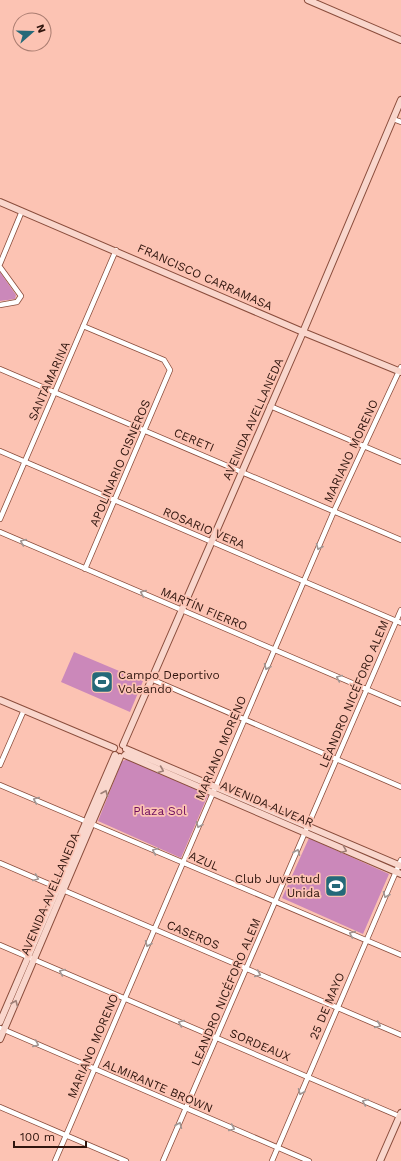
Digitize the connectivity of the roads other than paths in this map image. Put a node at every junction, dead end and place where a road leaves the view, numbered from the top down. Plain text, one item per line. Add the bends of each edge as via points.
1 (308, 0) edge
2 (401, 40) edge
3 (401, 100) edge
4 (393, 119) junction
5 (401, 122) edge
6 (0, 202) edge
7 (22, 211) junction
8 (116, 250) junction
9 (0, 265) edge
10 (0, 305) edge
11 (84, 326) junction
12 (303, 332) junction
13 (0, 369) edge
14 (400, 370) edge
15 (54, 393) junction
16 (270, 406) junction
17 (145, 431) junction
18 (364, 446) junction
19 (0, 451) edge
20 (25, 462) junction
21 (401, 462) edge
22 (242, 471) junction
23 (115, 501) junction
24 (334, 511) junction
25 (0, 519) edge
26 (0, 532) edge
27 (401, 540) edge
28 (211, 542) junction
29 (85, 569) junction
30 (304, 582) junction
31 (182, 610) junction
32 (401, 610) edge
33 (399, 622) edge
34 (274, 650) junction
35 (151, 679) junction
36 (367, 689) junction
37 (0, 700) edge
38 (401, 704) edge
39 (24, 710) junction
40 (244, 720) junction
41 (114, 748) junction
42 (122, 752) junction
43 (337, 759) junction
44 (0, 766) edge
45 (0, 785) edge
46 (216, 786) junction
47 (401, 787) edge
48 (213, 793) junction
49 (89, 823) junction
50 (308, 826) junction
51 (305, 833) junction
52 (0, 863) edge
53 (183, 863) junction
54 (400, 864) edge
55 (398, 873) edge
56 (60, 889) junction
57 (275, 902) junction
58 (154, 929) junction
59 (366, 940) junction
60 (0, 945) edge
61 (401, 955) edge
62 (31, 958) junction
63 (246, 969) junction
64 (125, 998) junction
65 (338, 1008) junction
66 (0, 1022) edge
67 (2, 1029) edge
68 (401, 1035) edge
69 (216, 1038) junction
70 (0, 1039) edge
71 (94, 1069) junction
72 (308, 1077) junction
73 (0, 1107) edge
74 (186, 1108) junction
75 (401, 1117) edge
76 (66, 1135) junction
77 (278, 1148) junction
78 (55, 1161) edge
79 (126, 1161) edge
80 (164, 1161) edge
81 (272, 1161) edge
82 (309, 1161) edge
83 (380, 1161) edge
84 (384, 1161) edge

1 - 2 street
3 - 4 street, AVENIDA AVELLANEDA
4 - 5 street
4 - 12 street, AVENIDA AVELLANEDA
6 - 7 street, FRANCISCO CARRAMASA
7 - 8 street, FRANCISCO CARRAMASA
7 - 9 street
8 - 11 street, SANTAMARINA
8 - 12 street, FRANCISCO CARRAMASA
9 - 10 street via 20,296 17,302
11 - 15 street, SANTAMARINA
11 - 17 street, APOLINARIO CISNEROS via 164,360 169,366 170,373
12 - 14 street, FRANCISCO CARRAMASA
12 - 16 street, AVENIDA AVELLANEDA
13 - 15 street, CERETI
14 - 18 street, MARIANO MORENO
15 - 17 street, CERETI
15 - 20 street, SANTAMARINA
16 - 18 street
16 - 22 street, AVENIDA AVELLANEDA
17 - 22 street, CERETI
17 - 23 street, APOLINARIO CISNEROS
18 - 21 street
18 - 24 street, MARIANO MORENO
19 - 20 street, ROSARIO VERA
20 - 23 street, ROSARIO VERA
20 - 25 street, SANTAMARINA
22 - 24 street, CERETI
22 - 28 street, AVENIDA AVELLANEDA
23 - 28 street, ROSARIO VERA
23 - 29 street, APOLINARIO CISNEROS
24 - 27 street, CERETI
24 -> 30 street, MARIANO MORENO
29 -> 26 street, MARTÍN FIERRO
28 - 30 street, ROSARIO VERA
28 - 31 street, AVENIDA AVELLANEDA
31 -> 29 street, MARTÍN FIERRO
30 - 33 street, ROSARIO VERA
30 - 34 street, MARIANO MORENO
31 - 34 street, MARTÍN FIERRO
31 - 35 street, AVENIDA AVELLANEDA
32 - 33 street, LEANDRO NICÉFORO ALEM
33 - 36 street, LEANDRO NICÉFORO ALEM
36 -> 34 street, MARTÍN FIERRO
34 -> 40 street, MARIANO MORENO
35 - 40 street
35 - 42 street, AVENIDA AVELLANEDA
36 - 38 street, MARTÍN FIERRO
36 - 43 street, LEANDRO NICÉFORO ALEM
37 - 39 street
39 - 41 street
39 - 44 street
40 - 43 street
40 - 46 street, MARIANO MORENO
41 - 42 street
41 - 42 street via 119,744
42 - 46 street, AVENIDA ALVEAR
42 -> 48 street, AVENIDA ALVEAR
42 - 49 street, AVENIDA AVELLANEDA
43 - 47 street
43 - 50 street, LEANDRO NICÉFORO ALEM
49 -> 45 street, AZUL
46 - 48 street, MARIANO MORENO
46 - 50 street, AVENIDA ALVEAR
48 - 51 street, AVENIDA ALVEAR
48 -> 53 street, MARIANO MORENO
53 -> 49 street, AZUL
49 - 56 street, AVENIDA AVELLANEDA
50 - 51 street, LEANDRO NICÉFORO ALEM
50 - 54 street, AVENIDA ALVEAR
51 -> 55 street, AVENIDA ALVEAR
57 -> 51 street, LEANDRO NICÉFORO ALEM
52 -> 56 street, CASEROS
53 - 57 street, AZUL
53 - 58 street, MARIANO MORENO
54 - 55 street, 25 DE MAYO
55 -> 59 street, 25 DE MAYO
56 - 58 street, CASEROS
56 - 62 street, AVENIDA AVELLANEDA
59 -> 57 street, AZUL
57 - 63 street, LEANDRO NICÉFORO ALEM
58 - 63 street, CASEROS
58 -> 64 street, MARIANO MORENO
59 - 61 street, AZUL
59 - 65 street, 25 DE MAYO
60 - 62 street, SORDEAUX
64 -> 62 street, SORDEAUX
62 - 66 street, AVENIDA AVELLANEDA
67 -> 62 street, AVENIDA AVELLANEDA
63 -> 65 street, CASEROS
63 - 69 street, LEANDRO NICÉFORO ALEM
69 -> 64 street, SORDEAUX
64 - 71 street, MARIANO MORENO
65 -> 68 street, CASEROS
65 - 72 street, 25 DE MAYO
67 - 70 street, AVENIDA AVELLANEDA
67 -> 71 street, ALMIRANTE BROWN
69 - 72 street, SORDEAUX
69 - 74 street, LEANDRO NICÉFORO ALEM
71 - 74 street, ALMIRANTE BROWN
71 - 76 street, MARIANO MORENO
75 -> 72 street, SORDEAUX
72 -> 77 street, 25 DE MAYO
73 - 76 street
74 -> 77 street, ALMIRANTE BROWN
80 -> 74 street, LEANDRO NICÉFORO ALEM
75 - 83 street
75 - 84 street
76 - 78 street, MARIANO MORENO
76 - 79 street
77 - 81 street, 25 DE MAYO
77 - 82 street, ALMIRANTE BROWN

